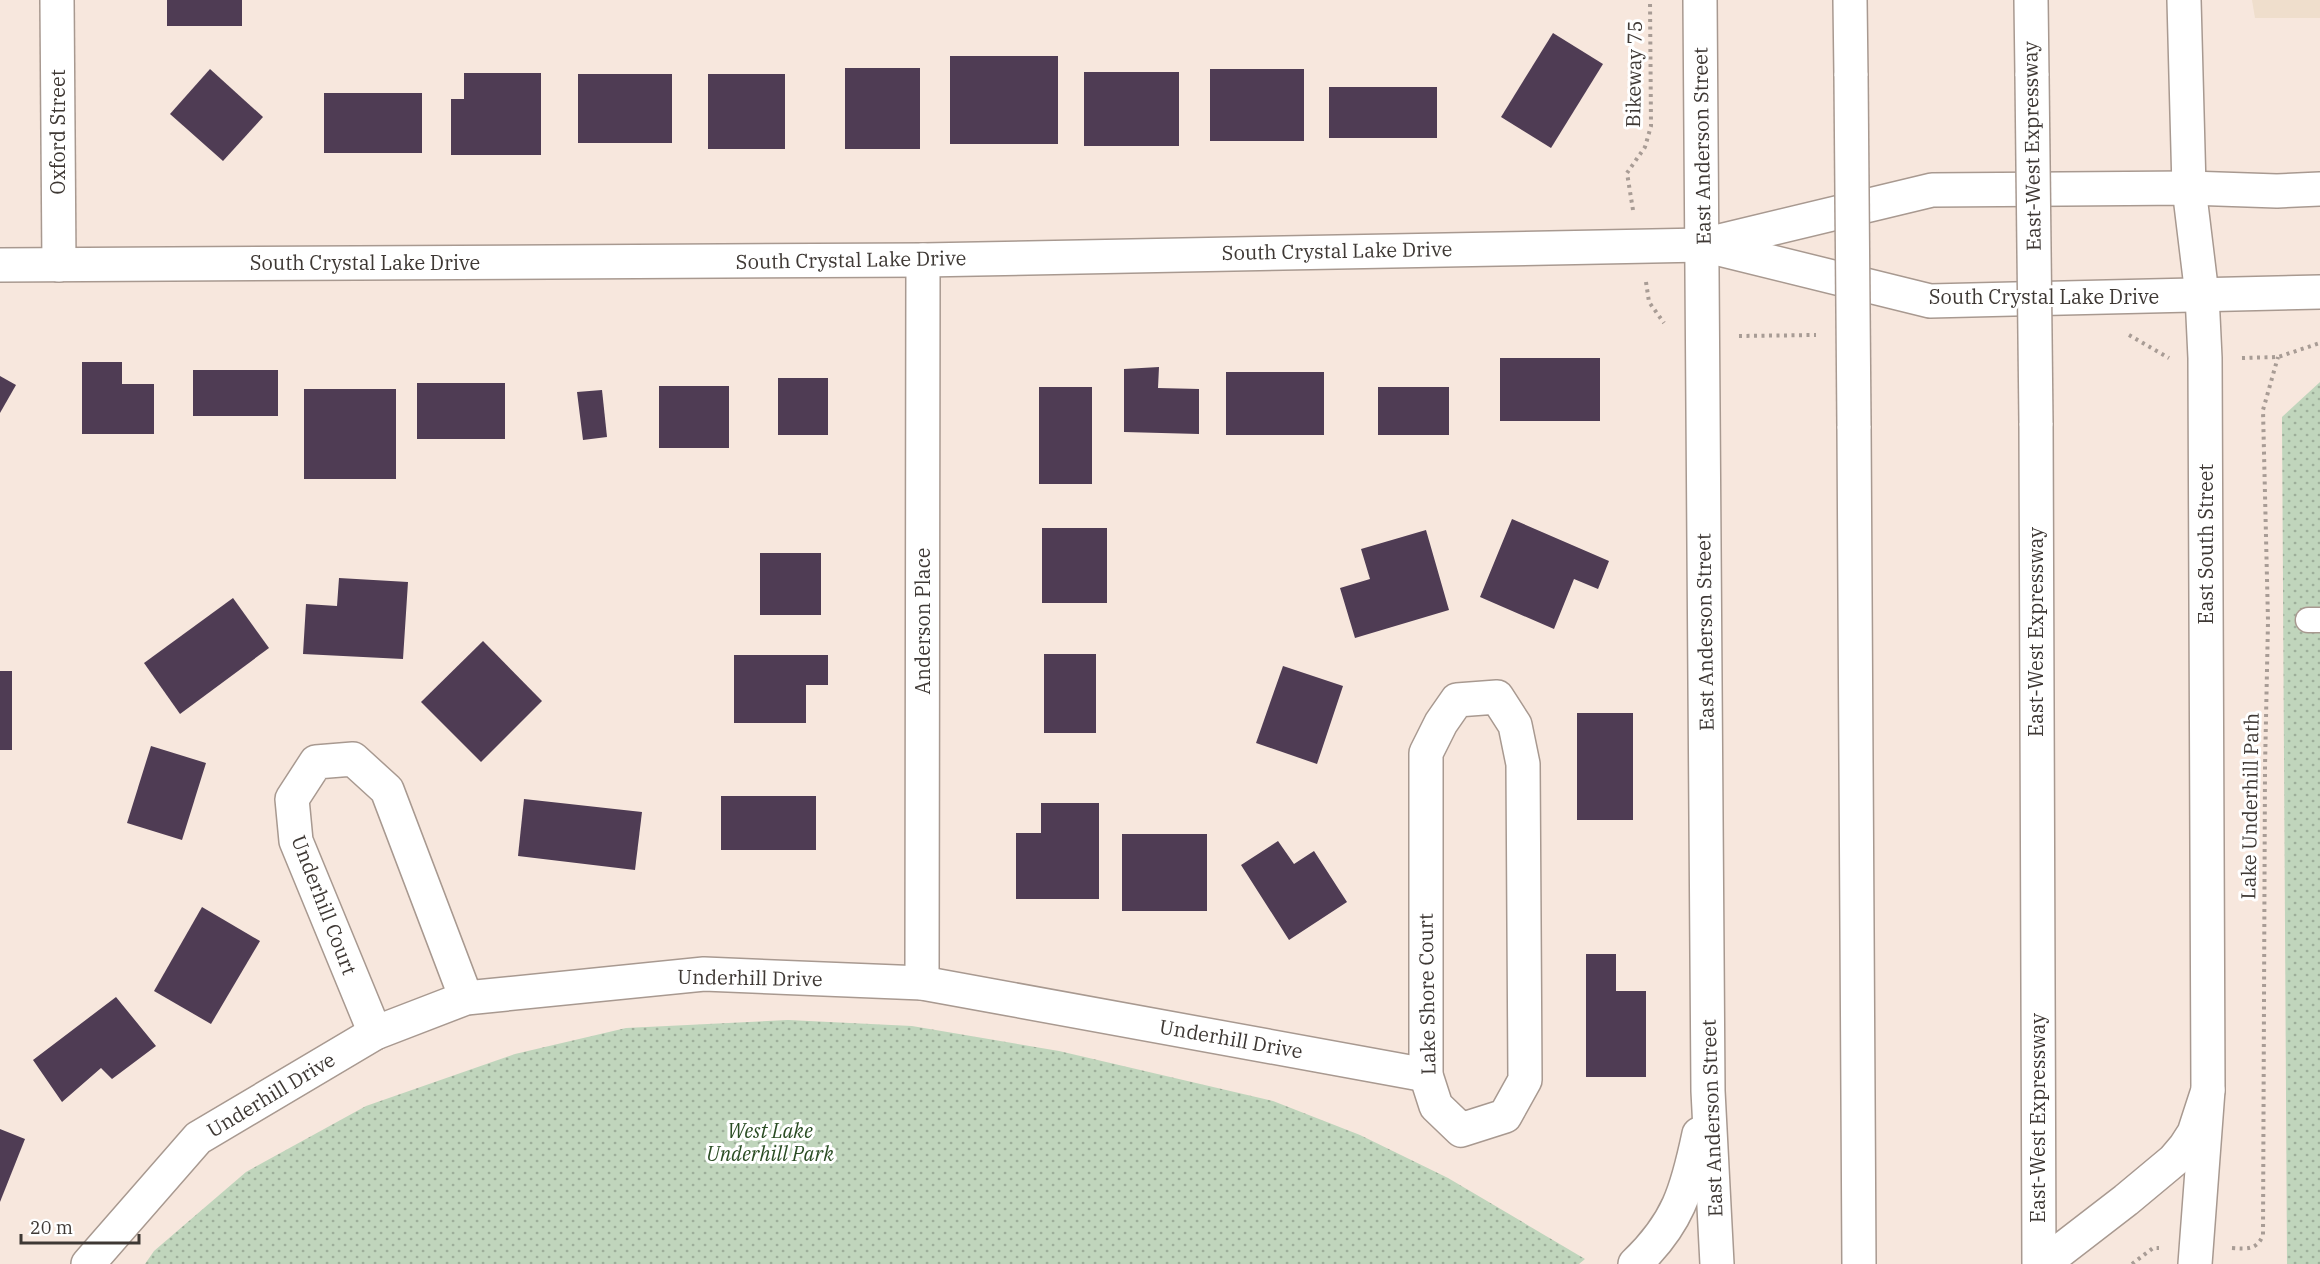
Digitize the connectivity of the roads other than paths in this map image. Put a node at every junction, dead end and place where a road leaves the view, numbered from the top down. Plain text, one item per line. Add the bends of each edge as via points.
1 (57, 0) edge
2 (1700, 0) edge
3 (1850, 0) edge
4 (2031, 0) edge
5 (2184, 0) edge
6 (2189, 188) junction
7 (2320, 189) edge
8 (1703, 245) junction
9 (924, 260) junction
10 (0, 265) edge
11 (59, 265) junction
12 (2320, 292) edge
13 (2202, 295) junction
14 (922, 983) junction
15 (466, 998) junction
16 (375, 1033) junction
17 (1426, 1075) junction
18 (2208, 1090) junction
19 (1708, 1091) junction
20 (88, 1264) edge
21 (1635, 1264) edge
22 (1717, 1264) edge
23 (1859, 1264) edge
24 (2041, 1264) edge
25 (2195, 1264) edge

1 - 11 main road, Oxford Street
2 - 8 main road, East Anderson Street
3 - 23 main road, bridge
4 - 24 main road, East-West Expressway, bridge
5 - 6 main road, East South Street
6 - 7 main road, South Crystal Lake Drive
6 - 8 main road, South Crystal Lake Drive via 1932,190
6 - 13 main road, East South Street
8 - 9 main road, South Crystal Lake Drive
8 - 13 main road, South Crystal Lake Drive via 1930,301
8 - 19 main road, East Anderson Street
9 - 11 main road, South Crystal Lake Drive
9 - 14 main road, Anderson Place
10 - 11 main road, South Crystal Lake Drive
12 - 13 main road, South Crystal Lake Drive
13 - 18 main road, East South Street
14 - 15 main road, Underhill Drive via 704,974
14 - 17 main road, Underhill Drive
15 - 16 main road, Underhill Drive
15 - 16 main road, Underhill Court via 387,790 353,759 316,762 292,798 296,841
16 - 20 main road, Underhill Drive via 198,1138
17 - 17 main road, Lake Shore Court via 1436,1106 1461,1130 1505,1116 1525,1080 1523,764 1515,724 1497,697 1457,700 1426,753
18 - 24 main road via 2194,1133 2174,1160
18 - 25 main road
19 - 21 main road via 1688,1184 1669,1226
19 - 22 main road, East Anderson Street

